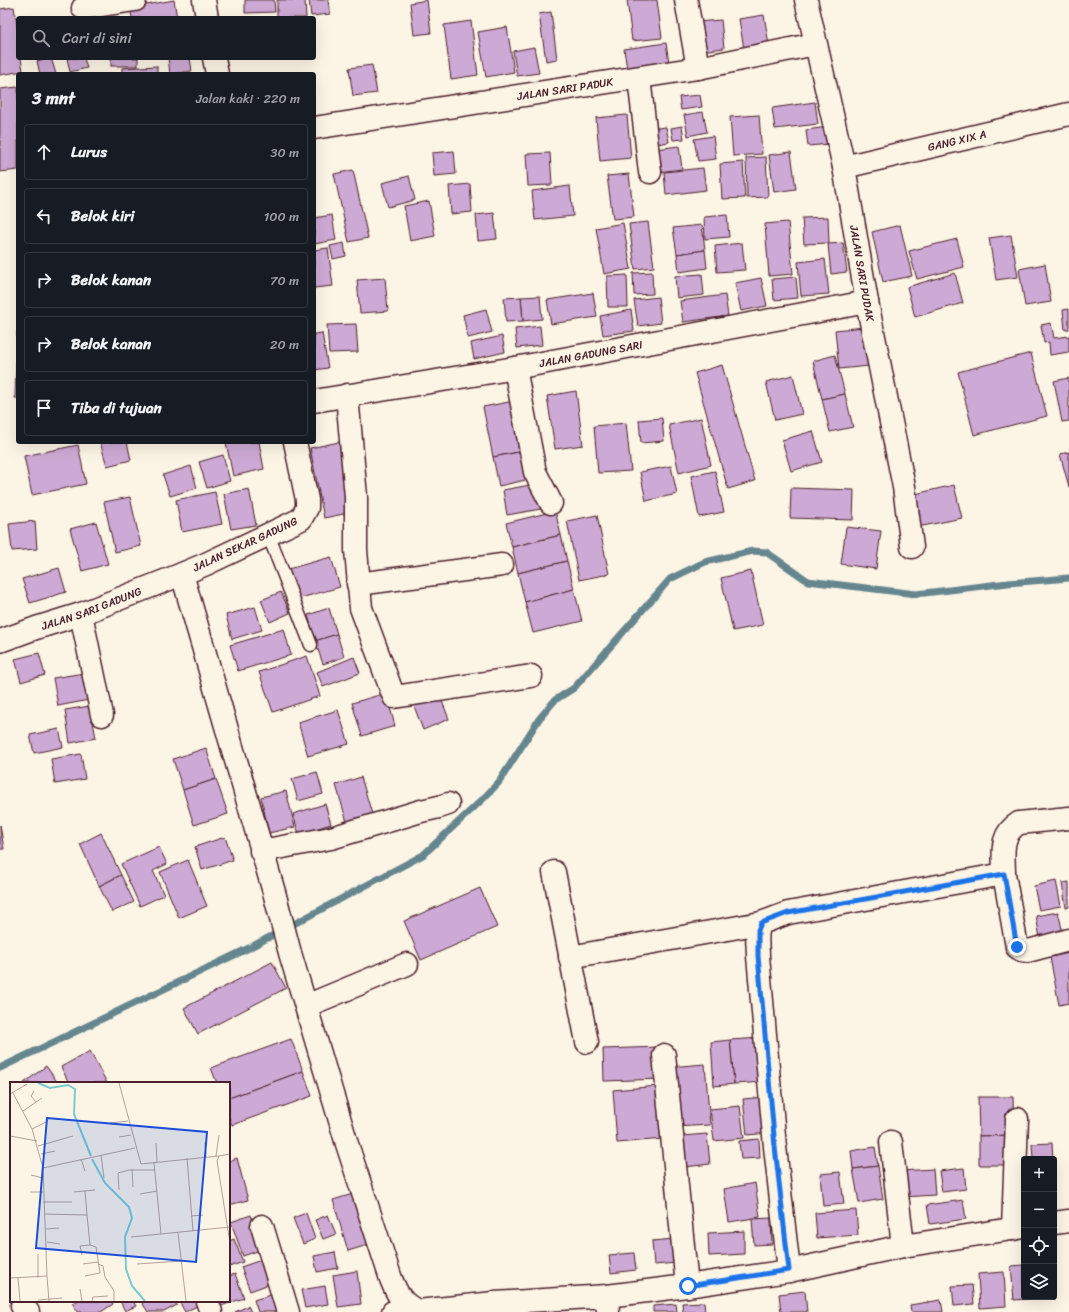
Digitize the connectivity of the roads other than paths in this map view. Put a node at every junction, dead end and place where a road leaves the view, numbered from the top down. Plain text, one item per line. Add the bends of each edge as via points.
1 (135, 0) edge
2 (204, 0) edge
3 (686, 0) edge
4 (806, 0) edge
5 (83, 8) dead end
6 (207, 16) edge
7 (815, 44) junction
8 (214, 60) edge
9 (698, 68) junction
10 (217, 72) edge
11 (639, 78) junction
12 (1068, 117) edge
13 (316, 128) edge
14 (844, 167) junction
15 (650, 172) dead end
16 (867, 302) junction
17 (515, 368) junction
18 (347, 395) junction
19 (316, 401) edge
20 (295, 444) edge
21 (551, 503) dead end
22 (268, 534) junction
23 (912, 547) dead end
24 (502, 565) dead end
25 (182, 574) junction
26 (358, 584) junction
27 (81, 614) junction
28 (0, 641) edge
29 (311, 645) dead end
30 (531, 676) dead end
31 (102, 715) dead end
32 (448, 804) dead end
33 (1069, 818) edge
34 (261, 851) junction
35 (554, 872) dead end
36 (1004, 874) junction
37 (761, 923) junction
38 (1069, 940) edge
39 (570, 957) junction
40 (407, 964) dead end
41 (306, 1006) junction
42 (587, 1042) dead end
43 (664, 1055) dead end
44 (1017, 1119) dead end
45 (891, 1142) dead end
46 (1069, 1221) edge
47 (1057, 1223) edge
48 (262, 1226) dead end
49 (1019, 1228) edge
50 (903, 1246) junction
51 (789, 1270) junction
52 (688, 1286) junction
53 (207, 1302) edge
54 (608, 1304) edge
55 (493, 1308) edge
56 (402, 1310) edge
57 (211, 1312) edge
58 (288, 1312) edge

1 - 5 street
2 - 6 street
3 - 9 street
4 - 7 street, JALAN SARI PUDAK
7 - 9 street, JALAN SARI PADUK
7 - 14 street, JALAN SARI PUDAK
8 - 10 street
9 - 11 street, JALAN SARI PADUK
11 - 13 street, JALAN SARI PADUK
11 - 15 street
12 - 14 street, GANG XIX A
14 - 16 street, JALAN SARI PUDAK
16 - 17 street, JALAN GADUNG SARI
16 - 23 street, JALAN SARI PUDAK via 904,487
17 - 18 street, JALAN GADUNG SARI
17 - 21 street via 536,472
18 - 19 street, JALAN GADUNG SARI
18 - 26 street via 356,497
20 - 22 street, JALAN SEKAR GADUNG via 307,508 301,518
22 - 25 street, JALAN SEKAR GADUNG
22 - 29 lane
24 - 26 street
25 - 27 street, JALAN SARI GADUNG
25 - 34 street
26 - 30 street via 361,608 394,698
27 - 28 street, JALAN SARI GADUNG
27 - 31 street
32 - 34 street via 331,838
33 - 36 street via 1019,823 1013,826 1005,838
34 - 41 street
35 - 39 street
36 - 37 street via 788,913
36 - 38 street via 1017,947 1028,951
37 - 39 street
37 - 51 street via 758,930 758,956
39 - 42 street
40 - 41 street
41 - 56 street
43 - 52 street
44 - 49 street
45 - 50 street
46 - 47 street
48 - 58 street
49 - 50 street
50 - 51 street
51 - 52 street
52 - 54 street
53 - 57 street
54 - 55 street
55 - 56 street

